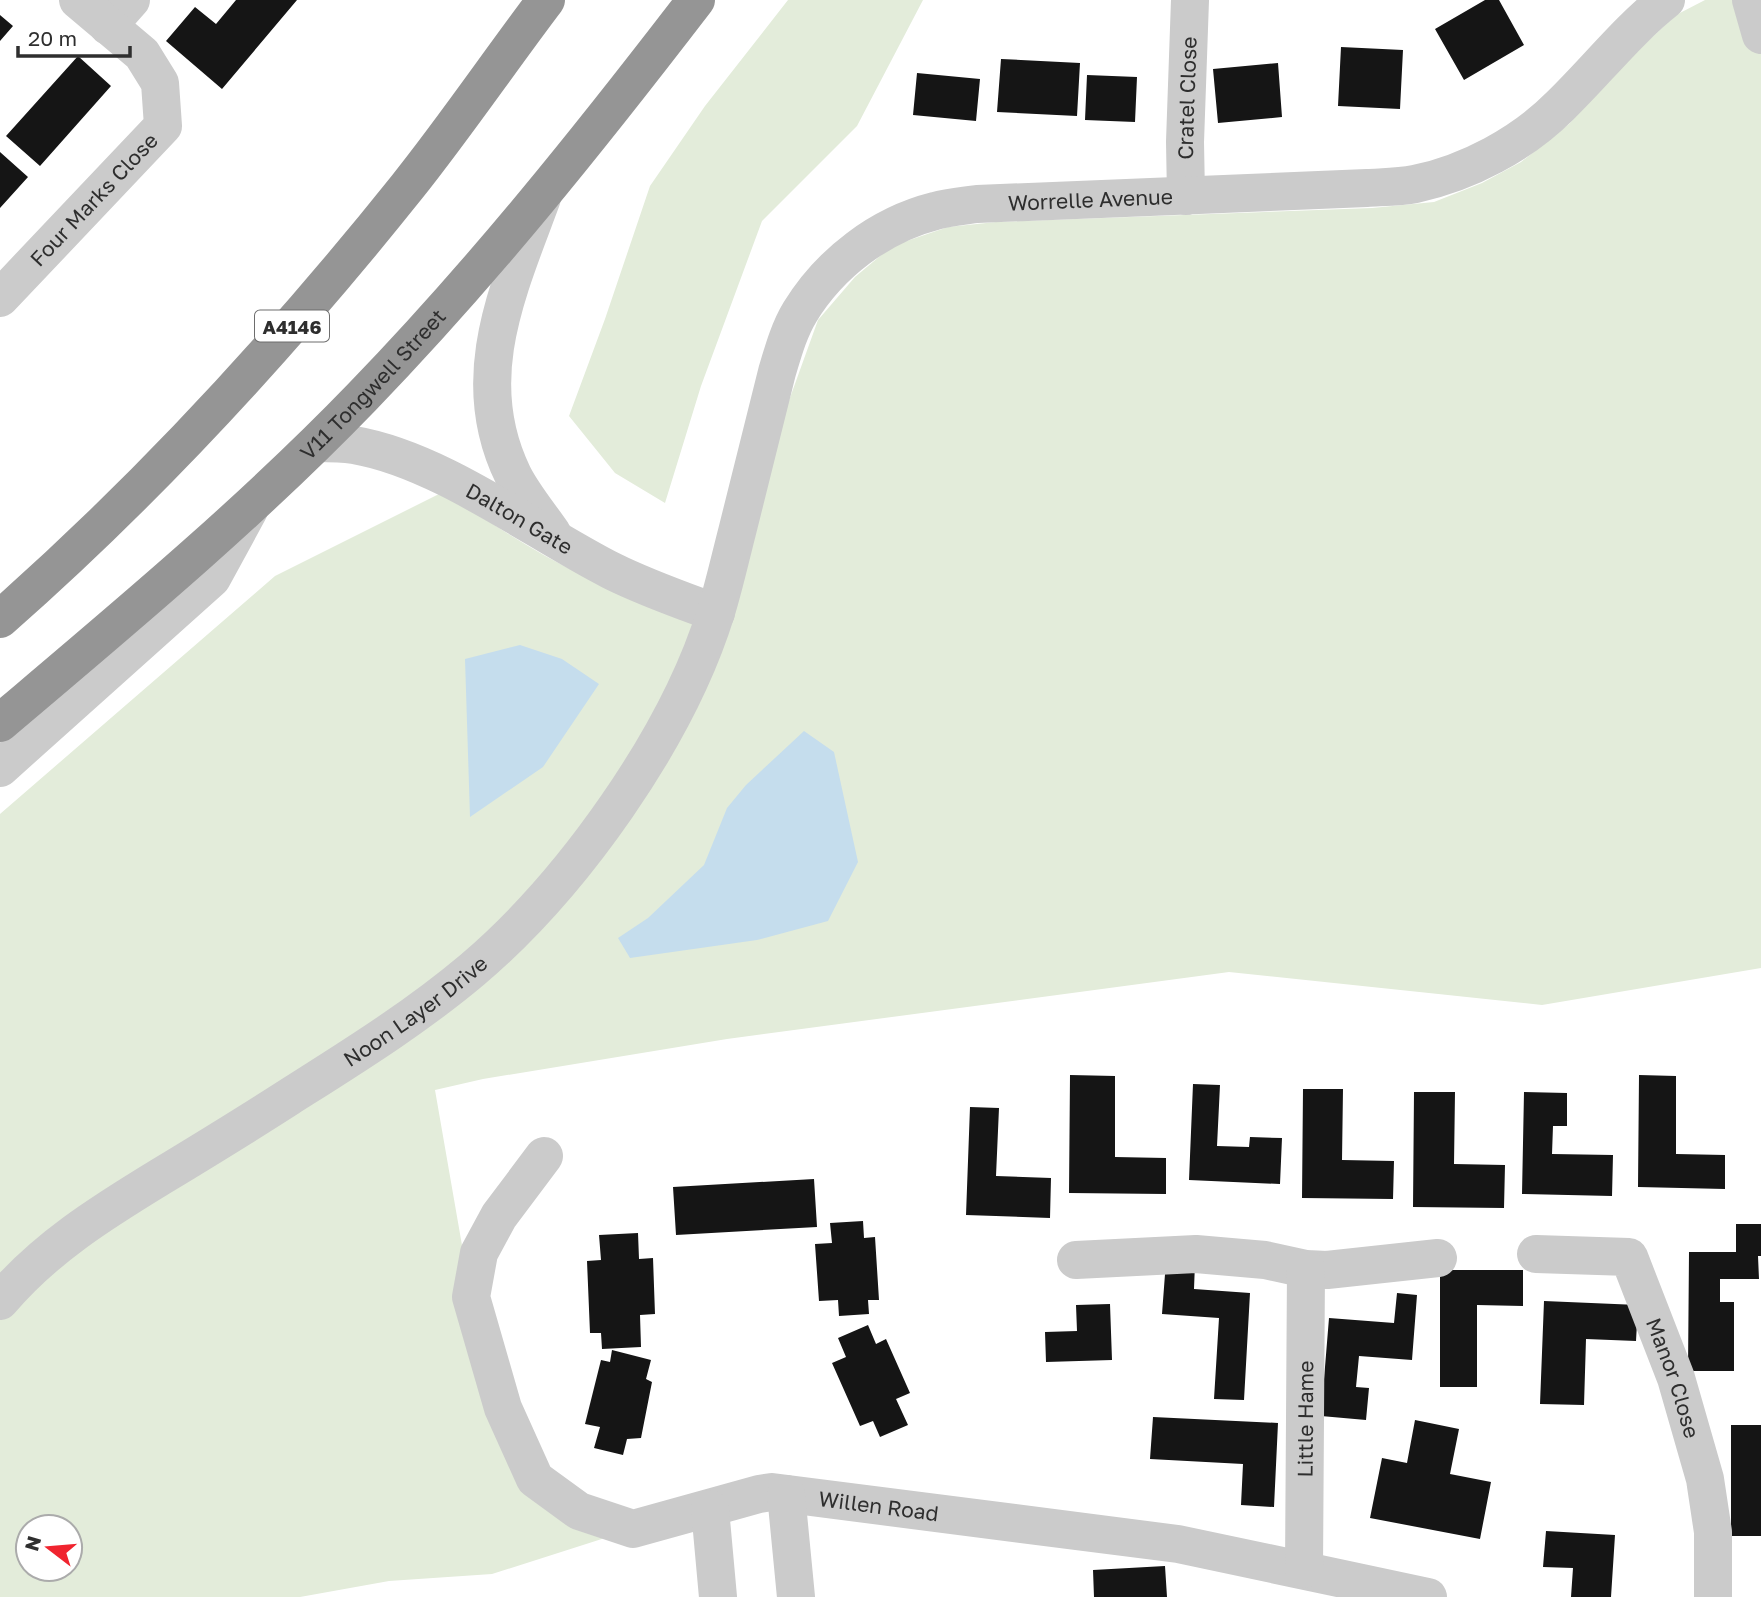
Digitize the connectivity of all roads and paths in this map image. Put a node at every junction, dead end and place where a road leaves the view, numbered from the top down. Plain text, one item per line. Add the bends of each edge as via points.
1 (78, 0) edge
2 (546, 0) edge
3 (696, 0) edge
4 (1190, 0) edge
5 (1666, 0) edge
6 (1751, 0) edge
7 (120, 13) edge
8 (1761, 35) edge
9 (1186, 196) junction
10 (542, 198) junction
11 (0, 298) edge
12 (317, 443) junction
13 (252, 505) junction
14 (558, 541) junction
15 (716, 613) junction
16 (0, 619) edge
17 (0, 723) edge
18 (0, 768) edge
19 (544, 1156) dead end
20 (1536, 1254) dead end
21 (1438, 1258) dead end
22 (1076, 1261) dead end
23 (1306, 1269) junction
24 (0, 1301) edge
25 (786, 1494) junction
26 (710, 1509) junction
27 (1304, 1569) junction
28 (718, 1597) edge
29 (796, 1597) edge
30 (1428, 1597) edge
31 (1713, 1597) edge

1 - 7 street, Four Marks Close
2 - 16 highway, A4146 via 408,185 293,325 67,561
3 - 10 highway, V11 Tongwell Street
4 - 9 street, Cratel Close
5 - 9 street, Worrelle Avenue via 1644,17 1558,108 1507,147 1452,174 1413,184 1367,188
6 - 8 street
7 - 11 street, Four Marks Close via 160,83 163,126
9 - 15 street, Worrelle Avenue via 978,204 936,211 873,237 836,268 815,289 786,341
10 - 12 highway, V11 Tongwell Street via 426,330
10 - 14 street via 499,324 493,348 492,397 502,449 514,478
12 - 13 highway, V11 Tongwell Street
12 - 14 street, Dalton Gate via 354,445 404,459
13 - 17 highway, V11 Tongwell Street
13 - 18 street via 212,578
14 - 15 street, Dalton Gate via 662,594
15 - 24 street, Noon Layer Drive via 692,673 636,777 587,847 523,922 473,969 377,1041 96,1216 19,1278
19 - 26 street, Willen Road via 499,1216 479,1253 471,1297 503,1408 535,1479 579,1511 632,1529
20 - 31 street, Manor Close via 1629,1256 1676,1378 1705,1479 1713,1532
21 - 23 street
22 - 23 street via 1196,1254
23 - 27 street, Little Hame
25 - 26 street, Willen Road via 759,1494
25 - 27 street, Willen Road via 1178,1544
25 - 29 street
26 - 28 street
27 - 30 street, Willen Road

